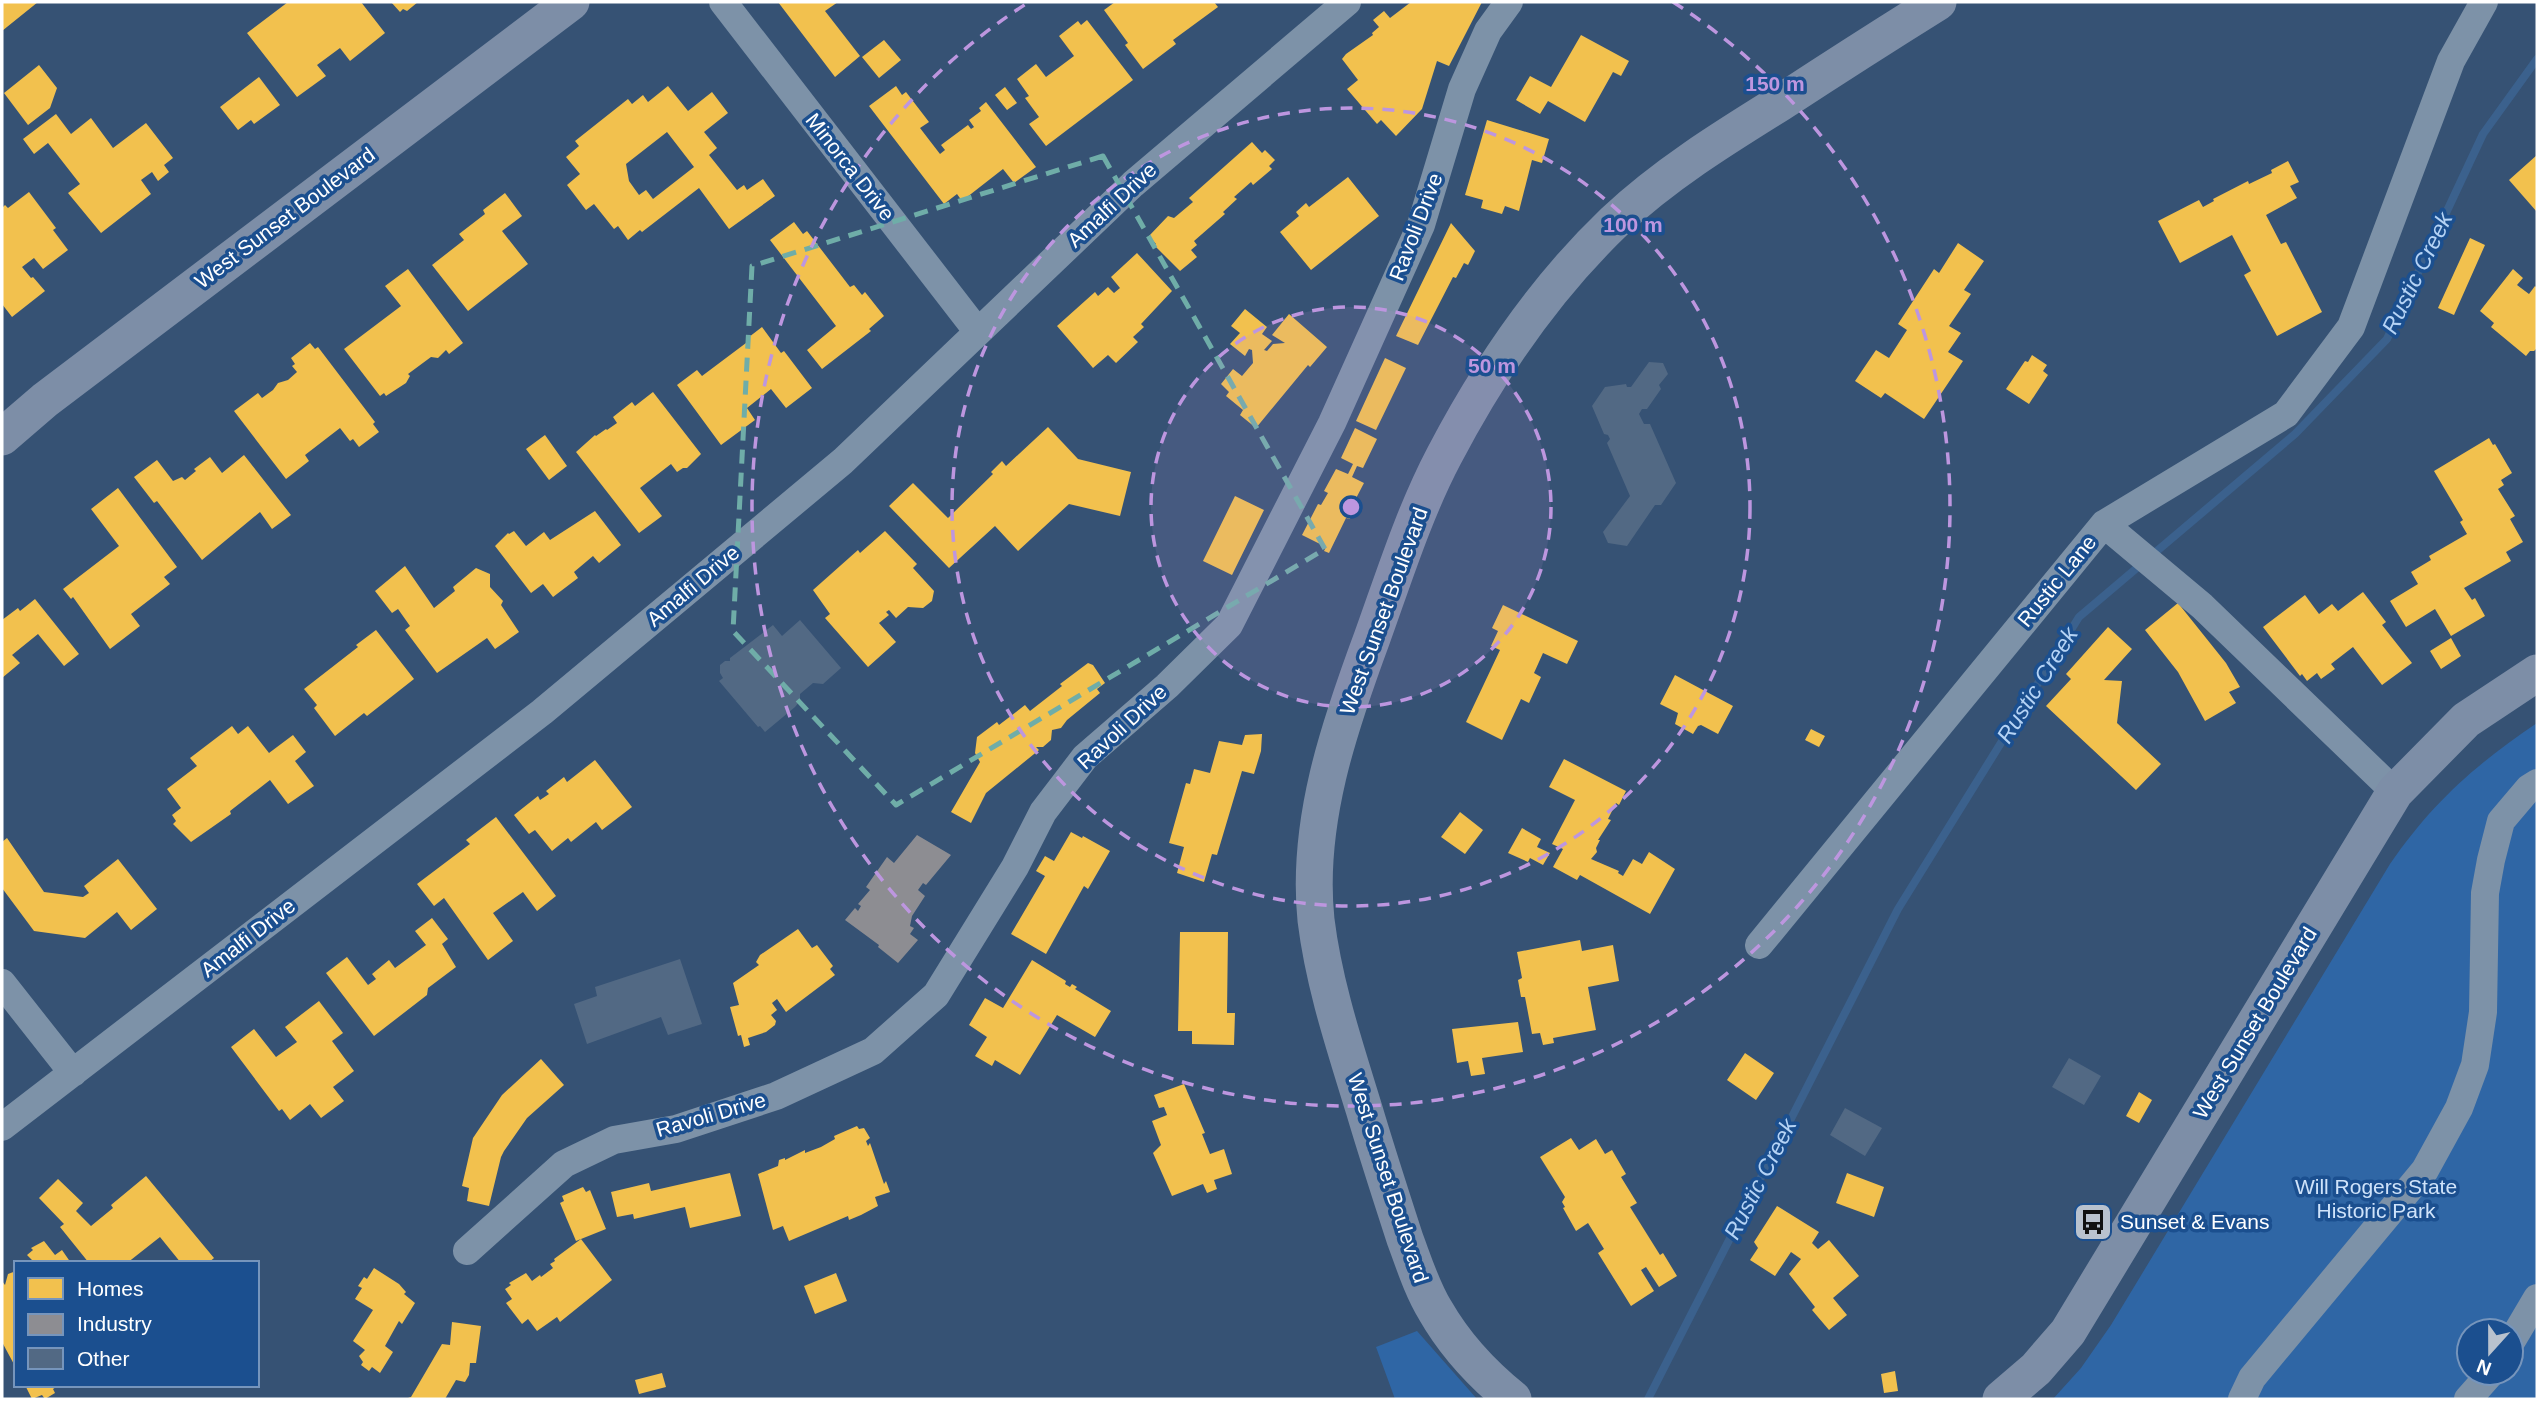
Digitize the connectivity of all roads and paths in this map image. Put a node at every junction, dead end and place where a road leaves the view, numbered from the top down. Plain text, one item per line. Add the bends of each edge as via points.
1 (571, 2) edge
2 (723, 2) edge
3 (1347, 2) edge
4 (1508, 2) edge
5 (1938, 2) edge
6 (2484, 2) edge
7 (978, 332) junction
8 (2, 437) edge
9 (2105, 524) junction
10 (2537, 673) edge
11 (2537, 783) edge
12 (2395, 792) junction
13 (1759, 945) dead end
14 (2, 983) edge
15 (72, 1073) junction
16 (2, 1127) edge
17 (467, 1251) dead end
18 (2537, 1298) edge
19 (2525, 1318) edge
20 (1513, 1399) edge
21 (2001, 1399) edge
22 (2242, 1399) edge

1 - 8 main road, West Sunset Boulevard
2 - 7 street, Minorca Drive
3 - 7 street, Amalfi Drive via 1133,184
4 - 17 street, Ravoli Drive via 1488,31 1462,89 1421,225 1332,423 1229,625 1085,757 1043,812 1015,867 936,995 873,1051 776,1096 676,1129 614,1140 564,1164
5 - 20 main road, West Sunset Boulevard via 1688,160 1614,223 1535,310 1486,381 1443,458 1411,531 1338,740 1321,804 1316,862 1316,918 1334,1014 1389,1192 1432,1306 1470,1360
6 - 9 street via 2451,61 2351,327 2286,414
7 - 15 street, Amalfi Drive via 843,461 542,712
9 - 12 street, Rustic Lane via 2202,606
9 - 13 street, Rustic Lane
10 - 12 main road, West Sunset Boulevard via 2466,720
11 - 22 street via 2501,821 2491,860 2485,893 2483,1012 2475,1065 2459,1108 2425,1170 2252,1378
12 - 21 main road, West Sunset Boulevard via 2068,1332 2036,1369
14 - 15 street
15 - 16 street, Amalfi Drive
18 - 19 street

